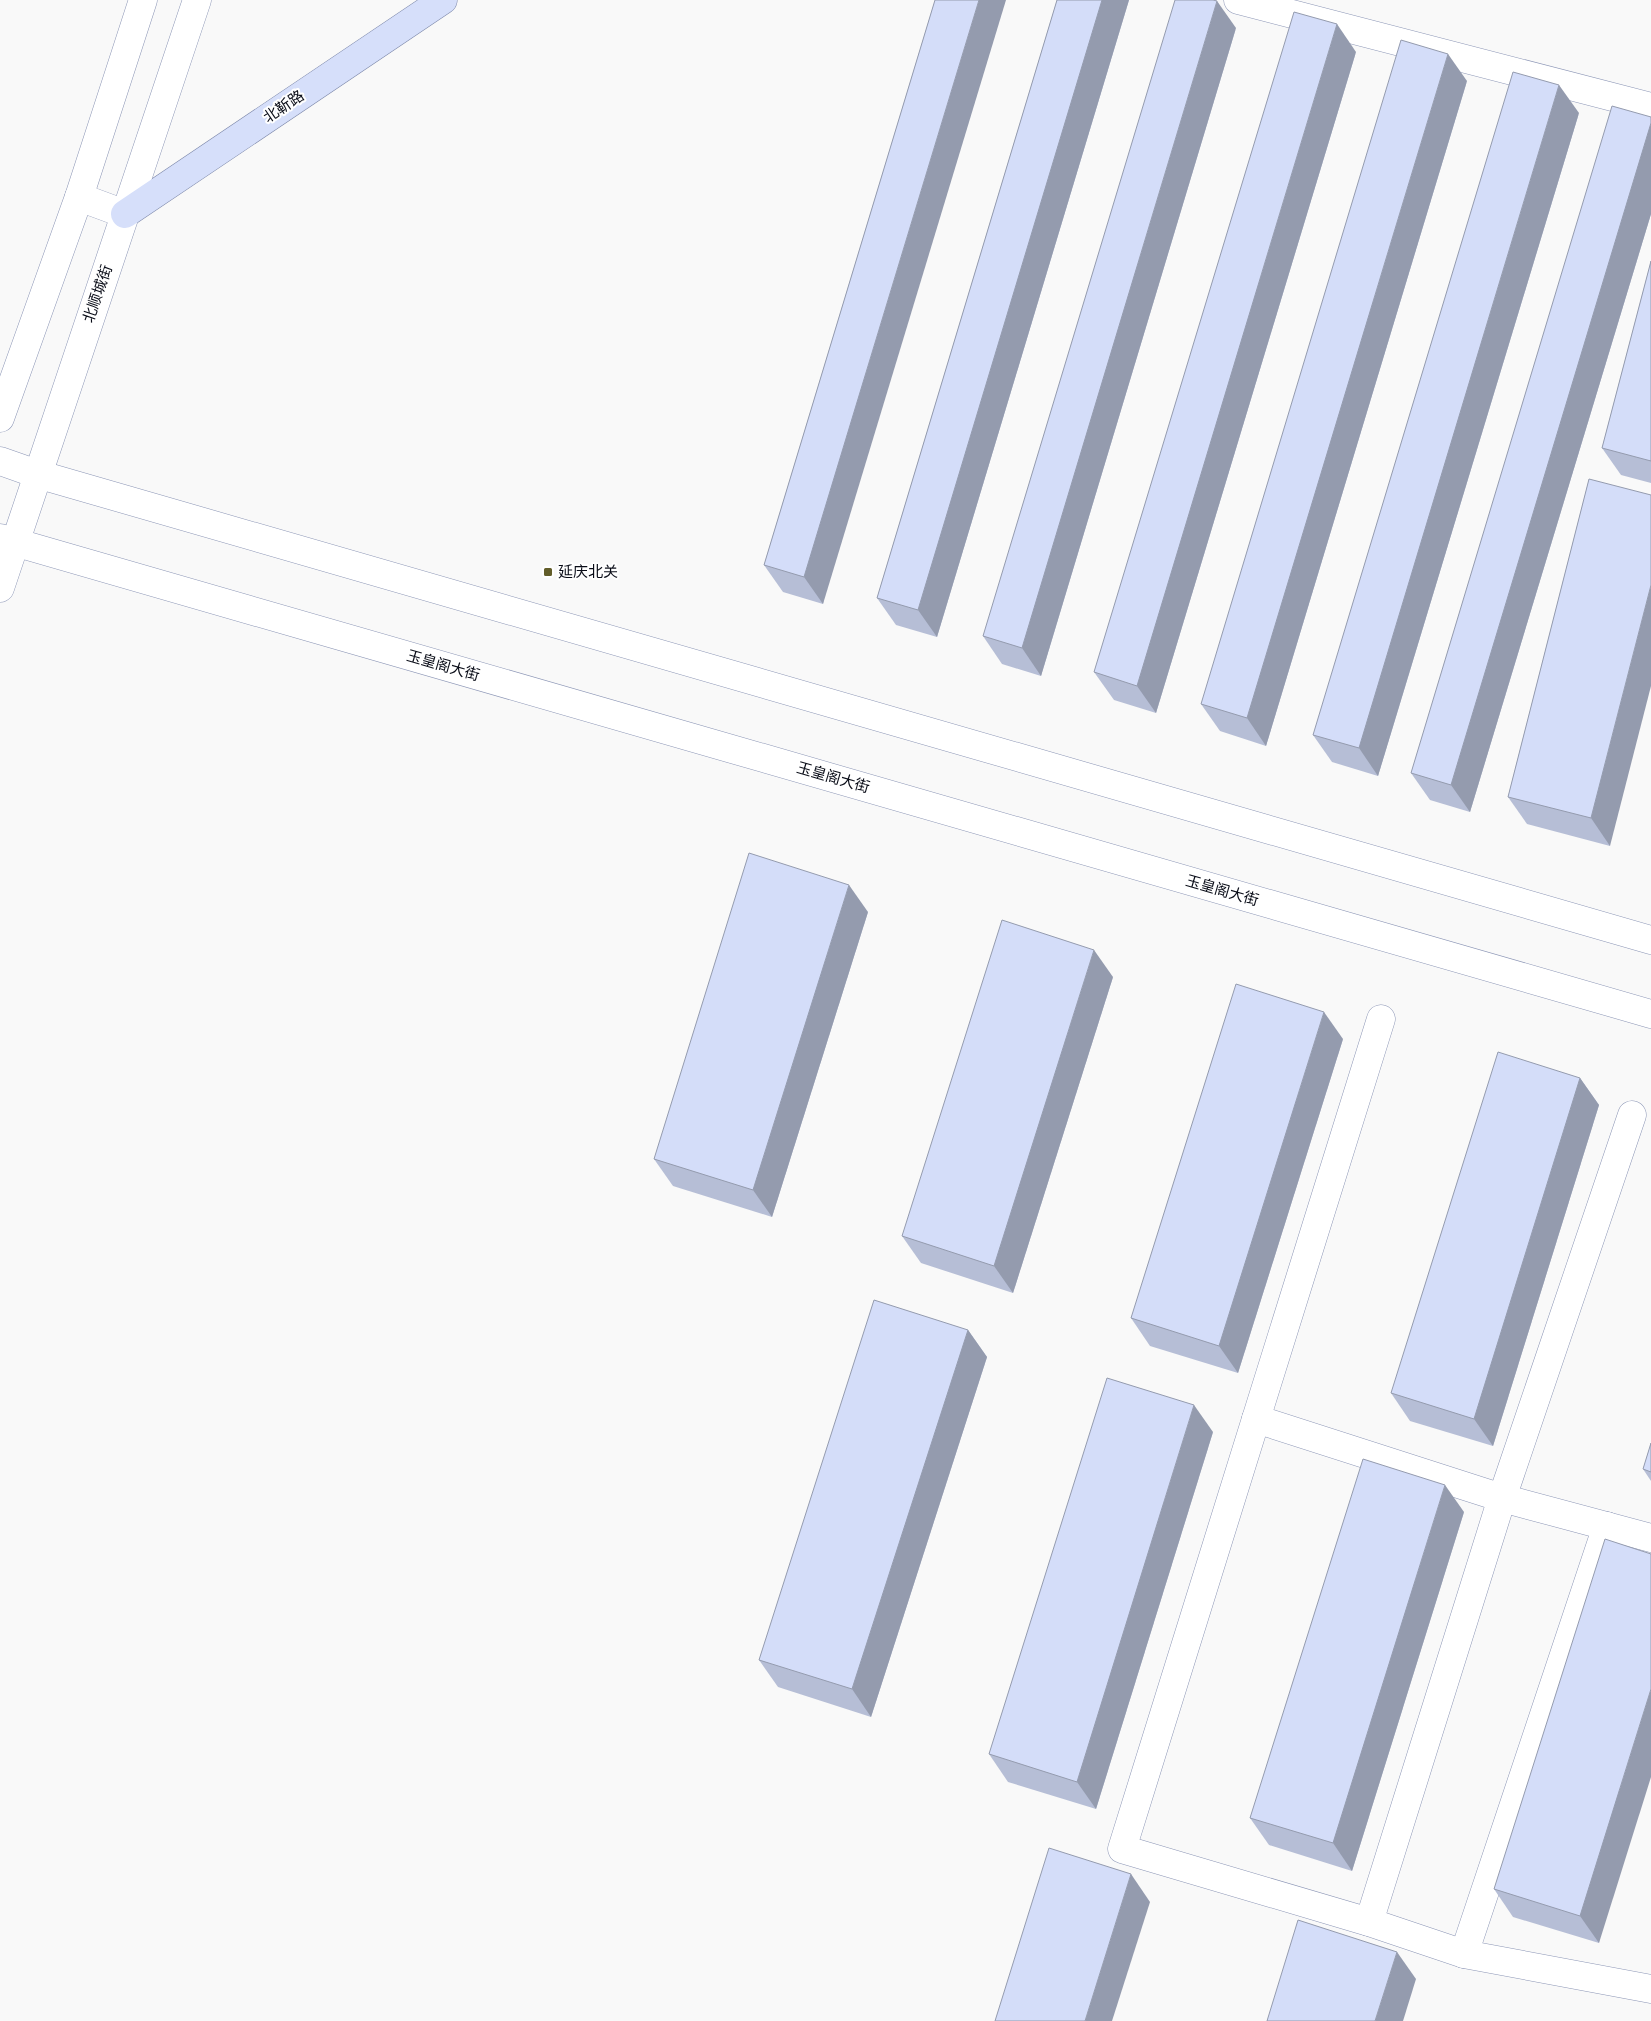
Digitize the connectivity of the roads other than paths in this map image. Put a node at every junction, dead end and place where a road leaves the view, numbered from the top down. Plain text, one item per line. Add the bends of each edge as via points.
1 (143, 0) edge
2 (197, 0) edge
3 (443, 0) edge
4 (1238, 0) edge
5 (1651, 107) edge
6 (79, 197) junction
7 (125, 214) junction
8 (0, 418) edge
9 (0, 460) edge
10 (37, 474) junction
11 (7, 540) edge
12 (0, 588) edge
13 (1651, 940) edge
14 (1651, 1014) edge
15 (1380, 1019) dead end
16 (1632, 1115) dead end
17 (1256, 1420) junction
18 (1502, 1498) junction
19 (1607, 1526) junction
20 (1651, 1538) edge
21 (1369, 1922) junction
22 (1464, 1954) junction
23 (1651, 1989) edge

1 - 6 street
2 - 7 street, 北顺城街
3 - 7 main road, 北靳路
4 - 5 street
6 - 7 street
6 - 8 street
7 - 10 street, 北顺城街
9 - 10 street
10 - 11 street, 北顺城街
10 - 13 street
11 - 12 street, 北顺城街
11 - 14 street, 玉皇阁大街
15 - 17 street
16 - 18 street
17 - 18 street
17 - 21 street via 1122,1849
18 - 19 street
18 - 21 street
19 - 20 street
19 - 22 street
21 - 22 street
22 - 23 street

